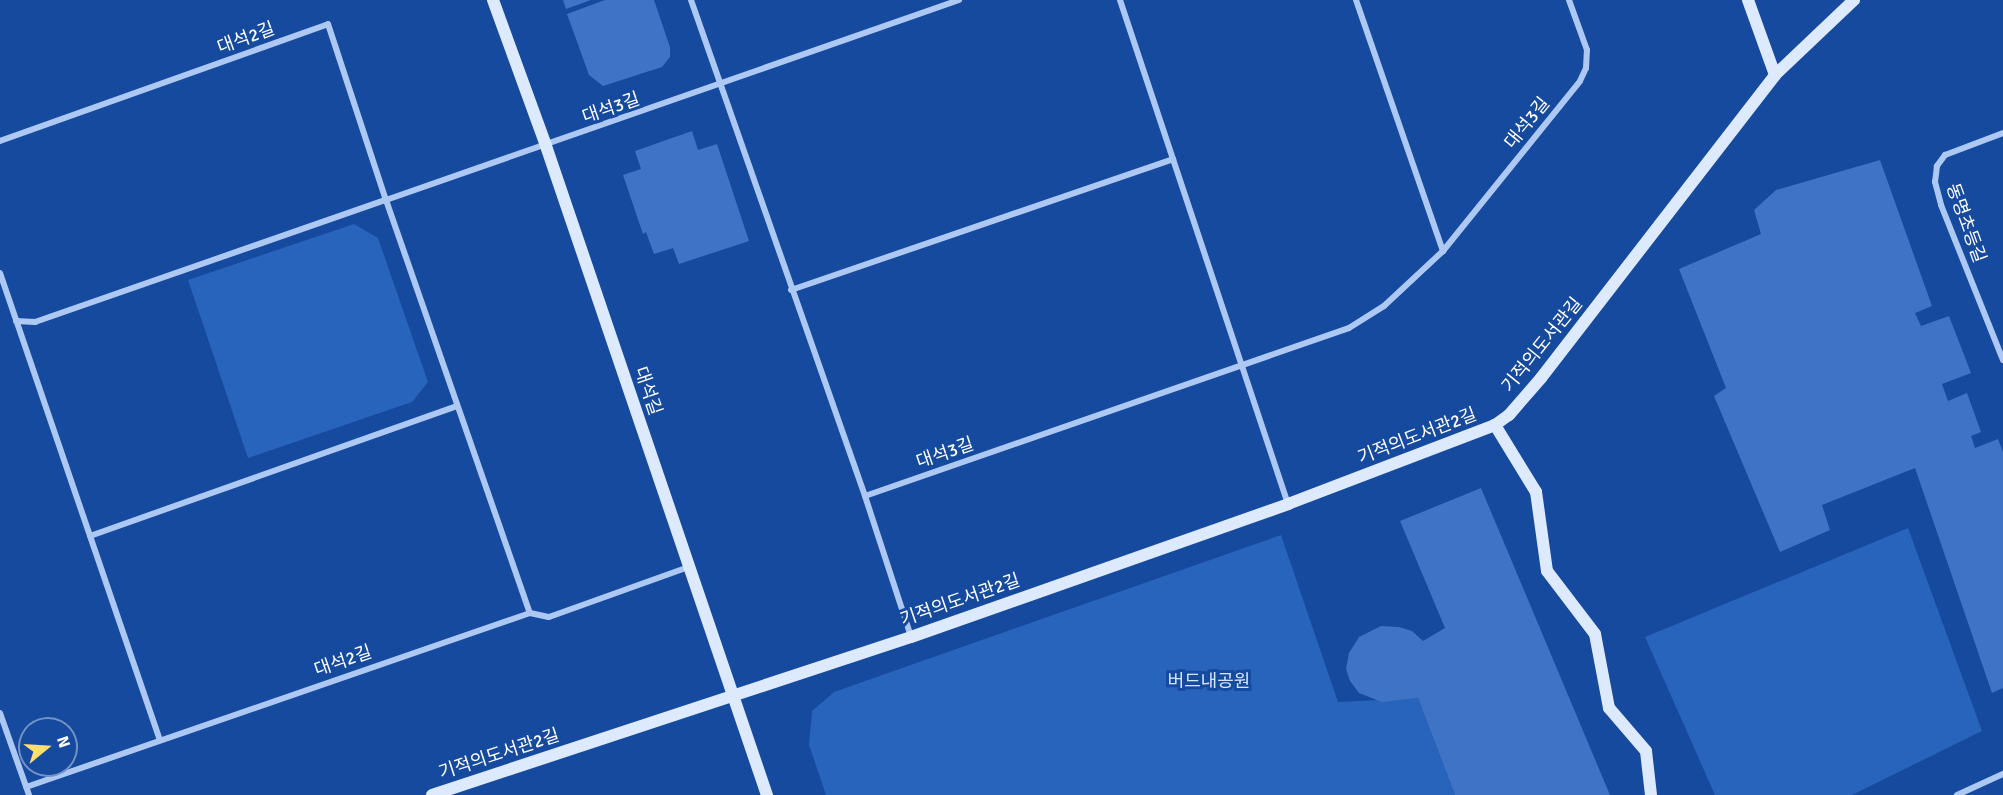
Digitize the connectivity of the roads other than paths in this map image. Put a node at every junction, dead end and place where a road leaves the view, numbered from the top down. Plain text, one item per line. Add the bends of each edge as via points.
1 (493, 0) edge
2 (692, 0) edge
3 (959, 0) edge
4 (1120, 0) edge
5 (1356, 0) edge
6 (1569, 0) edge
7 (1748, 0) edge
8 (1854, 0) edge
9 (1775, 75) junction
10 (720, 85) junction
11 (2003, 133) edge
12 (0, 141) edge
13 (546, 146) junction
14 (1173, 159) junction
15 (386, 200) junction
16 (1443, 251) junction
17 (0, 273) edge
18 (791, 290) junction
19 (16, 321) junction
20 (2003, 360) edge
21 (1242, 367) junction
22 (457, 406) junction
23 (1495, 425) junction
24 (865, 496) junction
25 (1288, 504) junction
26 (90, 536) junction
27 (689, 567) junction
28 (530, 613) junction
29 (911, 636) junction
30 (733, 697) junction
31 (0, 713) edge
32 (160, 739) junction
33 (2003, 774) edge
34 (26, 787) junction
35 (28, 795) edge
36 (432, 795) edge
37 (767, 795) edge
38 (1651, 795) edge
39 (1957, 795) edge

1 - 13 street, 대석길
2 - 10 street
3 - 10 street, 대석3길
4 - 14 street
5 - 16 street
6 - 16 street, 대석3길 via 1587,50 1580,81
7 - 9 street
8 - 9 street, 기적의도서관길
9 - 23 street, 기적의도서관길 via 1541,378 1509,415
10 - 13 street, 대석3길
10 - 18 street
11 - 20 street, 동명초등길 via 1945,154 1937,166 1935,182
12 - 15 street, 대석2길 via 328,24
13 - 15 street
13 - 27 street, 대석길
14 - 18 street
14 - 21 street
15 - 19 street via 35,322
15 - 22 street, 대석2길
16 - 21 street, 대석3길 via 1384,306 1349,328
17 - 19 street
18 - 24 street
19 - 26 street
21 - 24 street, 대석3길
21 - 25 street
22 - 26 street
22 - 28 street, 대석2길
23 - 25 street, 기적의도서관2길
23 - 38 street via 1536,492 1546,571 1595,634 1610,708 1646,752
24 - 29 street
25 - 29 street, 기적의도서관2길
26 - 32 street
27 - 28 street via 549,617
27 - 30 street, 대석길
28 - 32 street, 대석2길
29 - 30 street, 기적의도서관2길
30 - 36 street, 기적의도서관2길
30 - 37 street, 대석길
31 - 34 street
32 - 34 street, 대석2길
33 - 39 street
34 - 35 street

